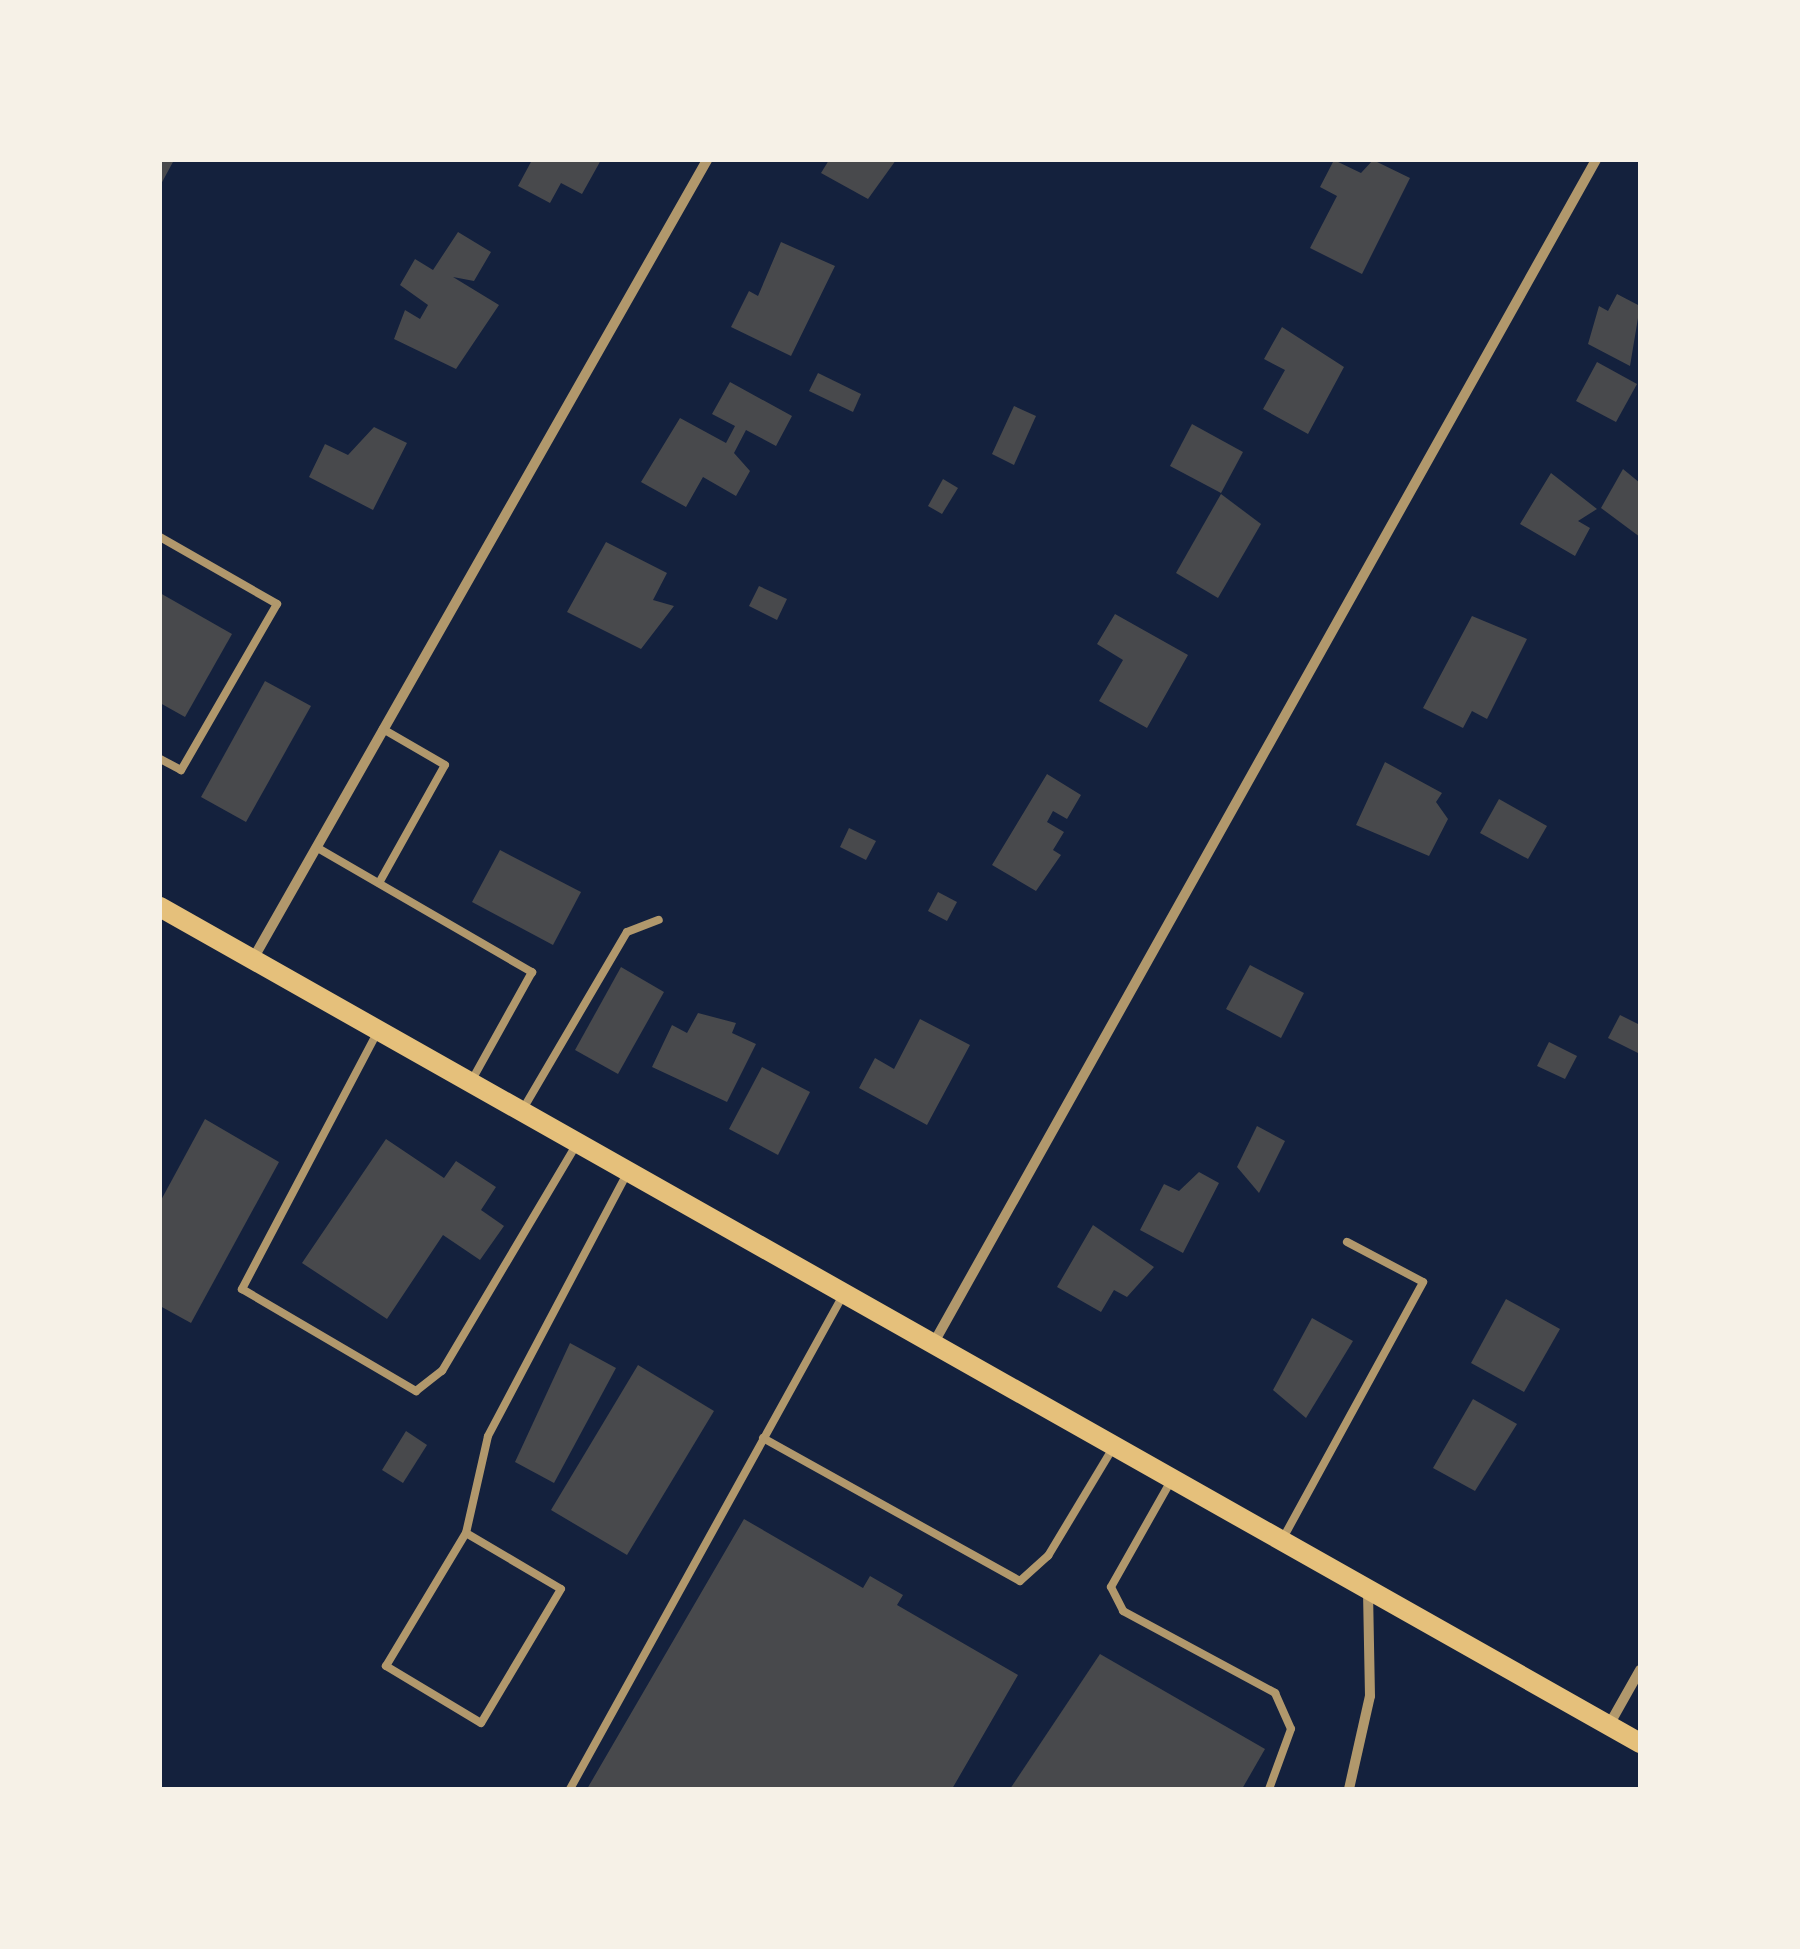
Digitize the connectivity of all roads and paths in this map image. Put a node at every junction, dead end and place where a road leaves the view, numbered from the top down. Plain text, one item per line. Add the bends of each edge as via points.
1 (707, 160) edge
2 (1596, 160) edge
3 (160, 537) edge
4 (383, 729) junction
5 (160, 759) edge
6 (316, 846) junction
7 (379, 883) junction
8 (160, 907) edge
9 (659, 920) dead end
10 (252, 960) junction
11 (378, 1031) junction
12 (470, 1084) junction
13 (521, 1114) junction
14 (576, 1144) junction
15 (628, 1174) junction
16 (1346, 1242) dead end
17 (842, 1297) junction
18 (932, 1347) junction
19 (763, 1438) junction
20 (1114, 1448) junction
21 (1172, 1480) junction
22 (466, 1532) junction
23 (1282, 1540) junction
24 (1368, 1586) junction
25 (1640, 1670) edge
26 (1608, 1726) junction
27 (1640, 1743) edge
28 (570, 1789) edge
29 (1269, 1789) edge
30 (1349, 1789) edge

1 - 4 street
2 - 18 street
3 - 5 lane via 277,604 180,770
4 - 6 street
4 - 7 lane via 445,765
6 - 7 lane
6 - 10 street
7 - 12 lane via 532,972
8 - 10 main road
9 - 13 lane via 627,932
10 - 11 main road
11 - 12 main road
11 - 14 lane via 242,1289 416,1391 442,1371
12 - 13 main road
13 - 14 main road
14 - 15 main road
15 - 17 main road
15 - 22 lane via 488,1436
16 - 23 lane via 1423,1282
17 - 18 main road
17 - 19 lane
18 - 20 main road
19 - 20 lane via 1020,1581 1048,1556
19 - 28 lane
20 - 21 main road
21 - 23 main road
21 - 29 lane via 1111,1587 1123,1611 1275,1693 1291,1729
22 - 22 lane via 386,1666 482,1722 561,1589
23 - 24 main road
24 - 26 main road
24 - 30 street via 1370,1696
25 - 26 street
26 - 27 main road

